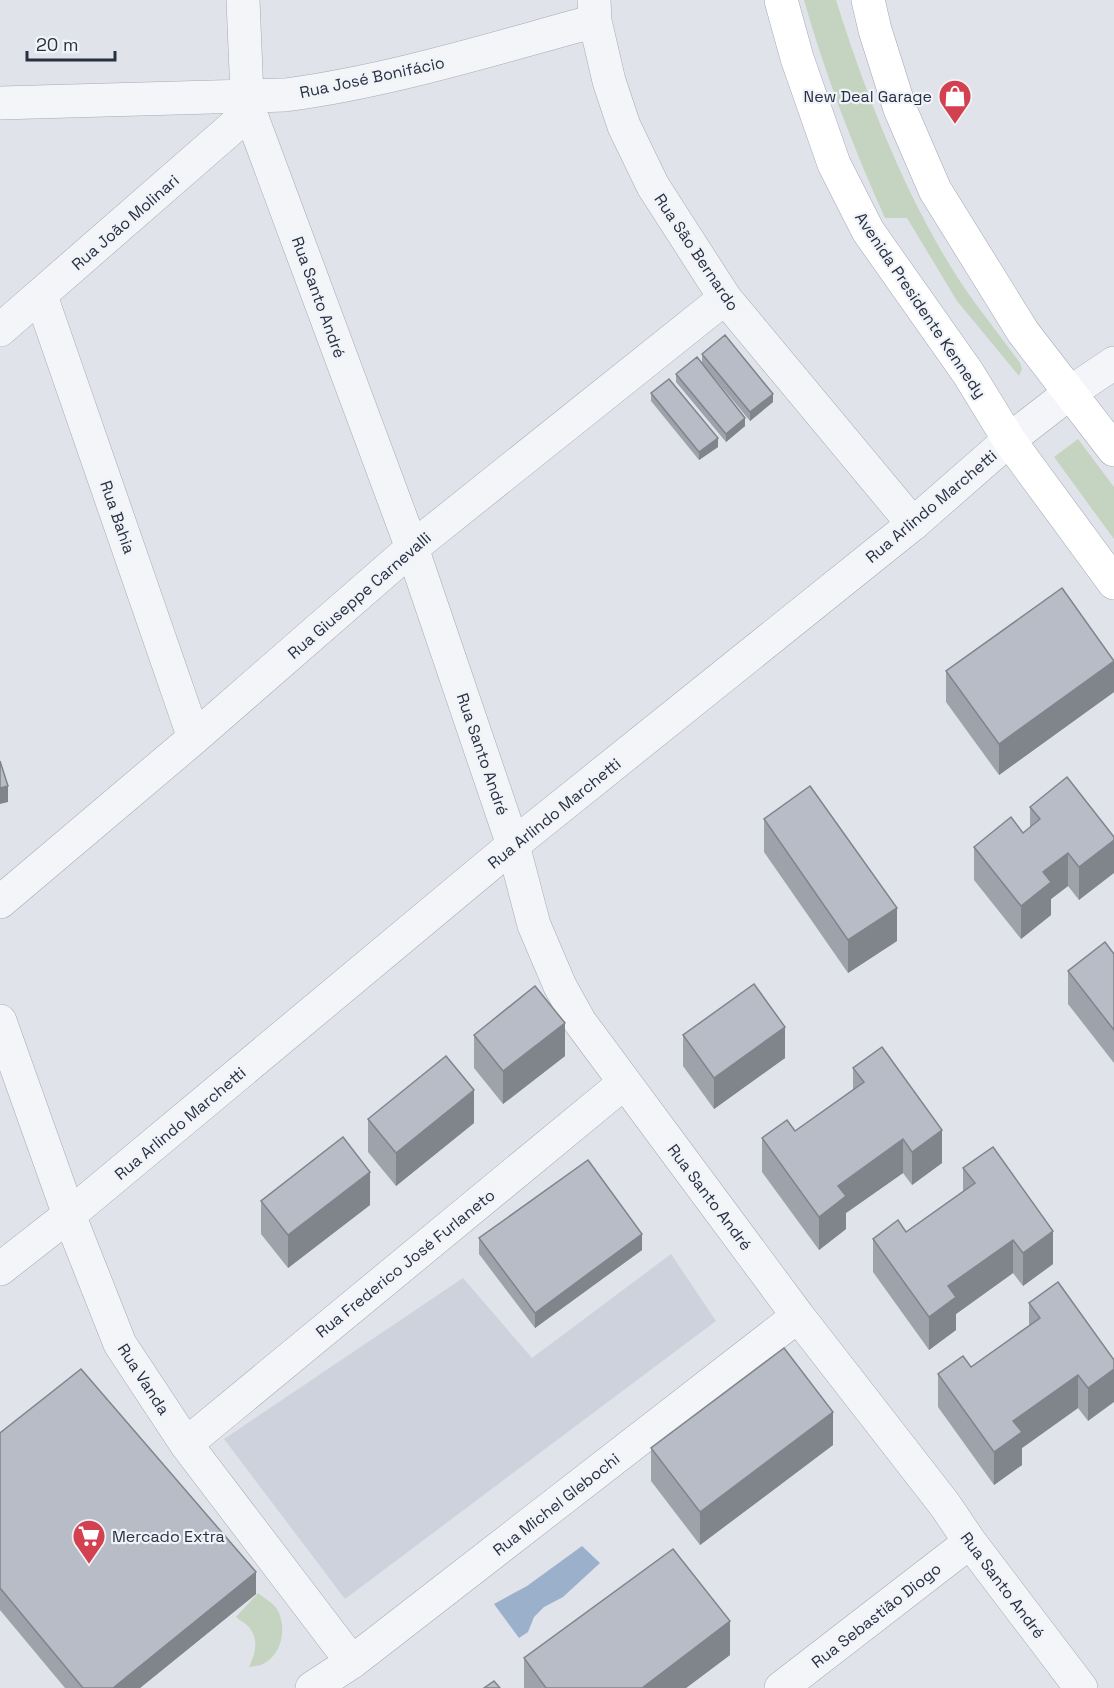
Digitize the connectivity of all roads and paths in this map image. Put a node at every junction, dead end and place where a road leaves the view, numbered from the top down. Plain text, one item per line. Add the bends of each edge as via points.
1 (243, 0) edge
2 (781, 0) edge
3 (868, 0) edge
4 (594, 11) edge
5 (0, 103) edge
6 (248, 104) junction
7 (41, 296) junction
8 (725, 298) junction
9 (0, 330) edge
10 (1114, 363) edge
11 (1071, 392) junction
12 (1009, 440) junction
13 (1114, 450) edge
14 (913, 524) junction
15 (412, 548) junction
16 (1114, 584) edge
17 (194, 738) junction
18 (513, 845) junction
19 (0, 902) edge
20 (0, 1021) edge
21 (624, 1083) junction
22 (69, 1215) junction
23 (0, 1269) edge
24 (798, 1316) junction
25 (186, 1444) junction
26 (970, 1542) junction
27 (352, 1662) junction
28 (312, 1688) edge
29 (781, 1688) edge
30 (1081, 1688) edge

1 - 6 street, Rua Santo André
2 - 12 main road, Avenida Presidente Kennedy via 834,164 868,231 968,373
3 - 11 main road via 900,110 936,190 1023,332
4 - 6 street, Rua José Bonifácio via 403,73
4 - 8 street, Rua São Bernardo via 609,81 624,126 653,186
5 - 6 street, Rua José Bonifácio
6 - 7 street, Rua João Molinari
6 - 15 street, Rua Santo André
7 - 9 street, Rua João Molinari
7 - 17 street, Rua Bahia
8 - 14 street, Rua São Bernardo
8 - 15 street, Rua Giuseppe Carnevalli
10 - 11 street, Rua Arlindo Marchetti
11 - 12 street, Rua Arlindo Marchetti
11 - 13 main road
12 - 14 street, Rua Arlindo Marchetti
12 - 16 main road, Avenida Presidente Kennedy
14 - 18 street, Rua Arlindo Marchetti
15 - 17 street, Rua Giuseppe Carnevalli
15 - 18 street, Rua Santo André
17 - 19 street, Rua Giuseppe Carnevalli
18 - 21 street, Rua Santo André via 534,925 560,986 579,1022
18 - 22 street, Rua Arlindo Marchetti
20 - 22 street, Rua Vanda
21 - 24 street, Rua Santo André
21 - 25 street, Rua Frederico José Furlaneto
22 - 23 street, Rua Arlindo Marchetti
22 - 25 street, Rua Vanda via 120,1344
24 - 26 street, Rua Santo André
24 - 27 street, Rua Michel Glebochi
25 - 27 street, Rua Vanda
26 - 29 street, Rua Sebastião Diogo
26 - 30 street, Rua Santo André
27 - 28 street, Rua Michel Glebochi

